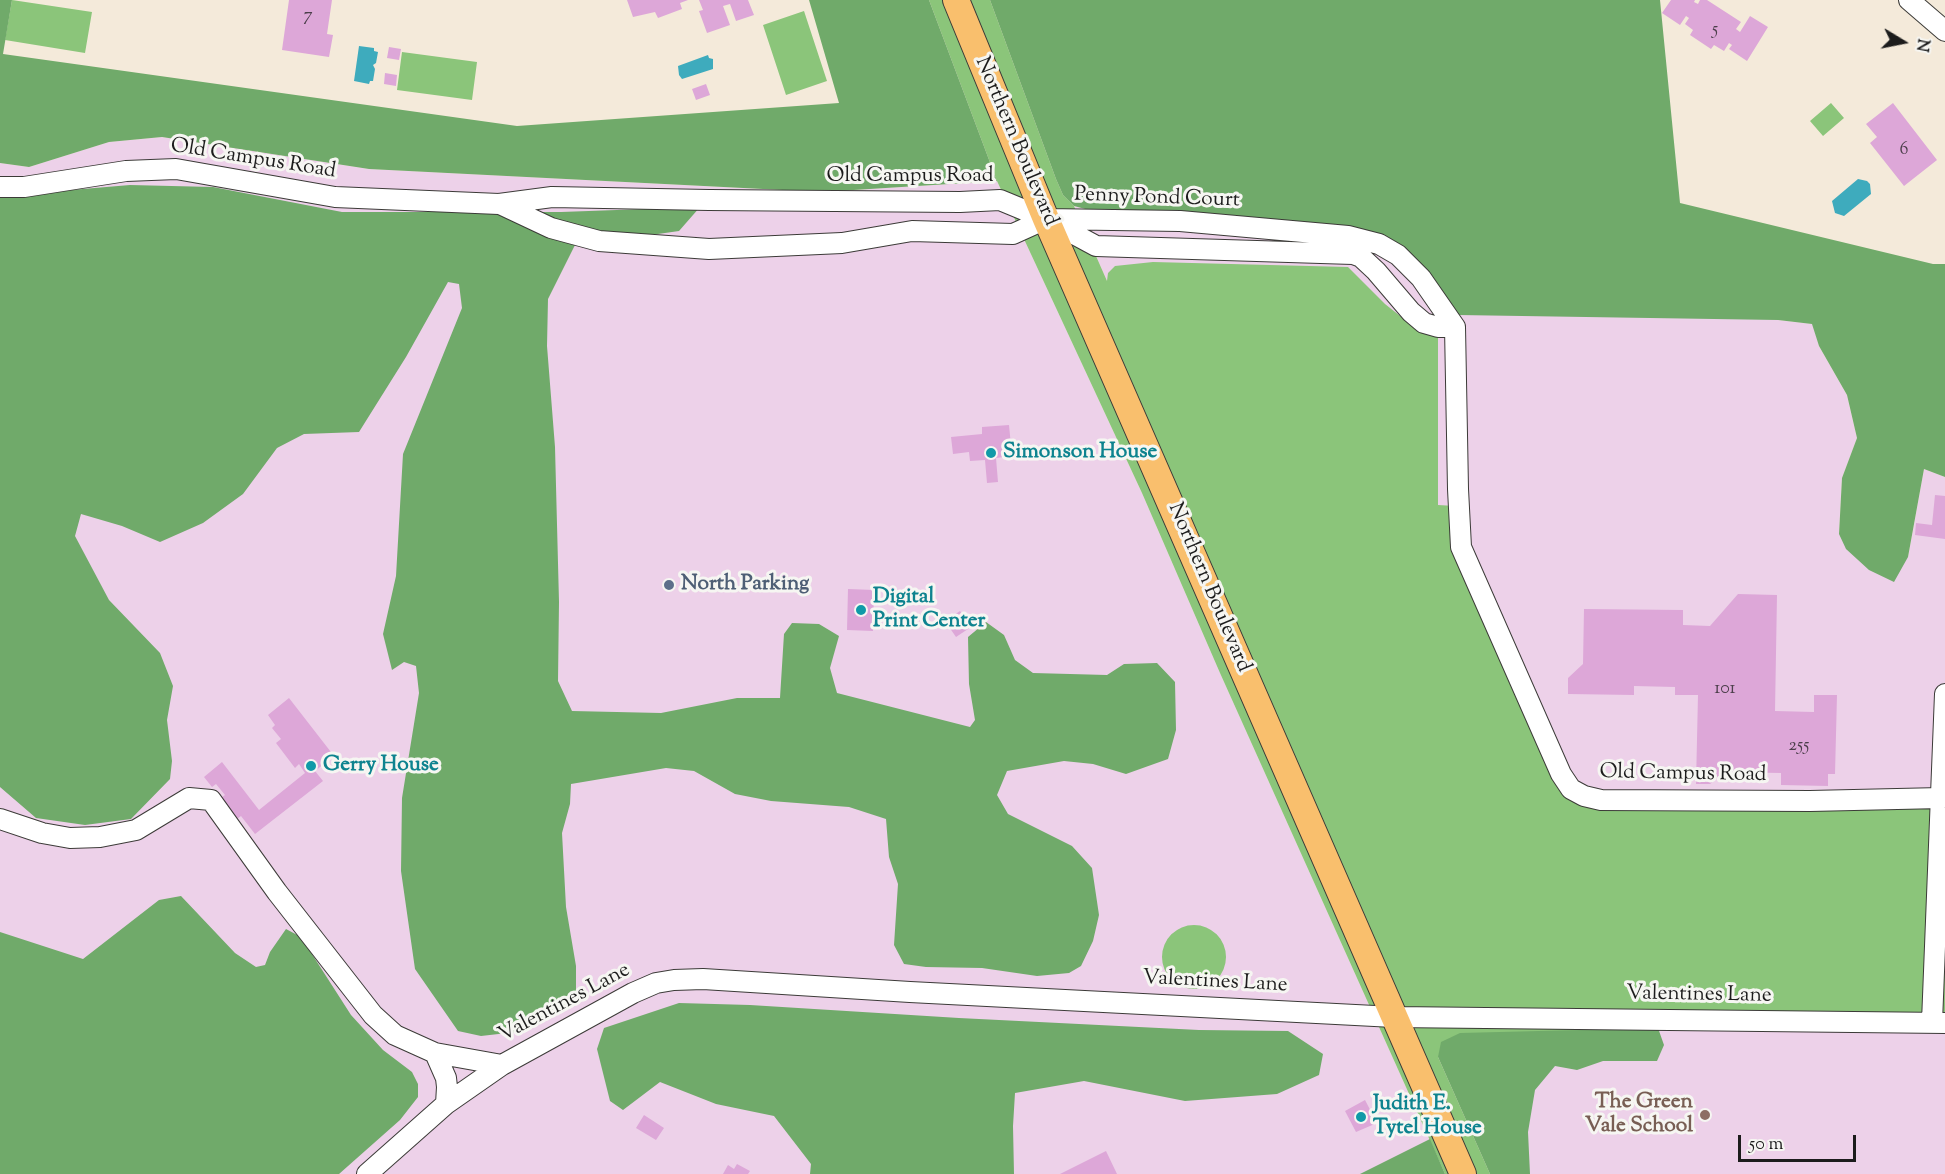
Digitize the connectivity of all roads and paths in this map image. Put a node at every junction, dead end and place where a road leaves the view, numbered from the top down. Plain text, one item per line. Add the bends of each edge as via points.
1 (956, 0) edge
2 (1909, 0) edge
3 (1945, 31) edge
4 (0, 187) edge
5 (499, 204) junction
6 (1046, 219) junction
7 (1455, 327) junction
8 (1945, 694) edge
9 (1941, 798) junction
10 (0, 819) edge
11 (1394, 1017) junction
12 (1938, 1023) edge
13 (435, 1053) junction
14 (502, 1065) junction
15 (446, 1104) junction
16 (367, 1174) edge
17 (1463, 1174) edge

1 - 6 main road, Northern Boulevard
2 - 3 street
4 - 5 street, Old Campus Road via 24,187 126,171 176,169 335,197
5 - 6 street, Old Campus Road via 552,197 1000,200
5 - 6 street, Old Campus Road via 551,228 600,241 710,249 842,243 912,231 1013,234
6 - 7 street, Penny Pond Court via 1096,246 1353,254 1369,264 1424,323
6 - 7 street, Penny Pond Court via 1180,221 1348,236 1379,244 1398,255 1421,278
6 - 11 main road, Northern Boulevard
7 - 9 street, Old Campus Road via 1458,489 1465,558 1566,784 1576,792 1601,800
8 - 9 street
9 - 12 street
10 - 13 street, Valentines Lane via 42,833 70,838 100,837 136,830 189,798 211,800 373,1015 395,1035
11 - 12 street, Valentines Lane
11 - 14 street, Valentines Lane via 674,980 633,993
11 - 17 main road, Northern Boulevard
13 - 14 street, Valentines Lane
13 - 15 street via 446,1078
14 - 15 street, Valentines Lane
15 - 16 street, Valentines Lane

